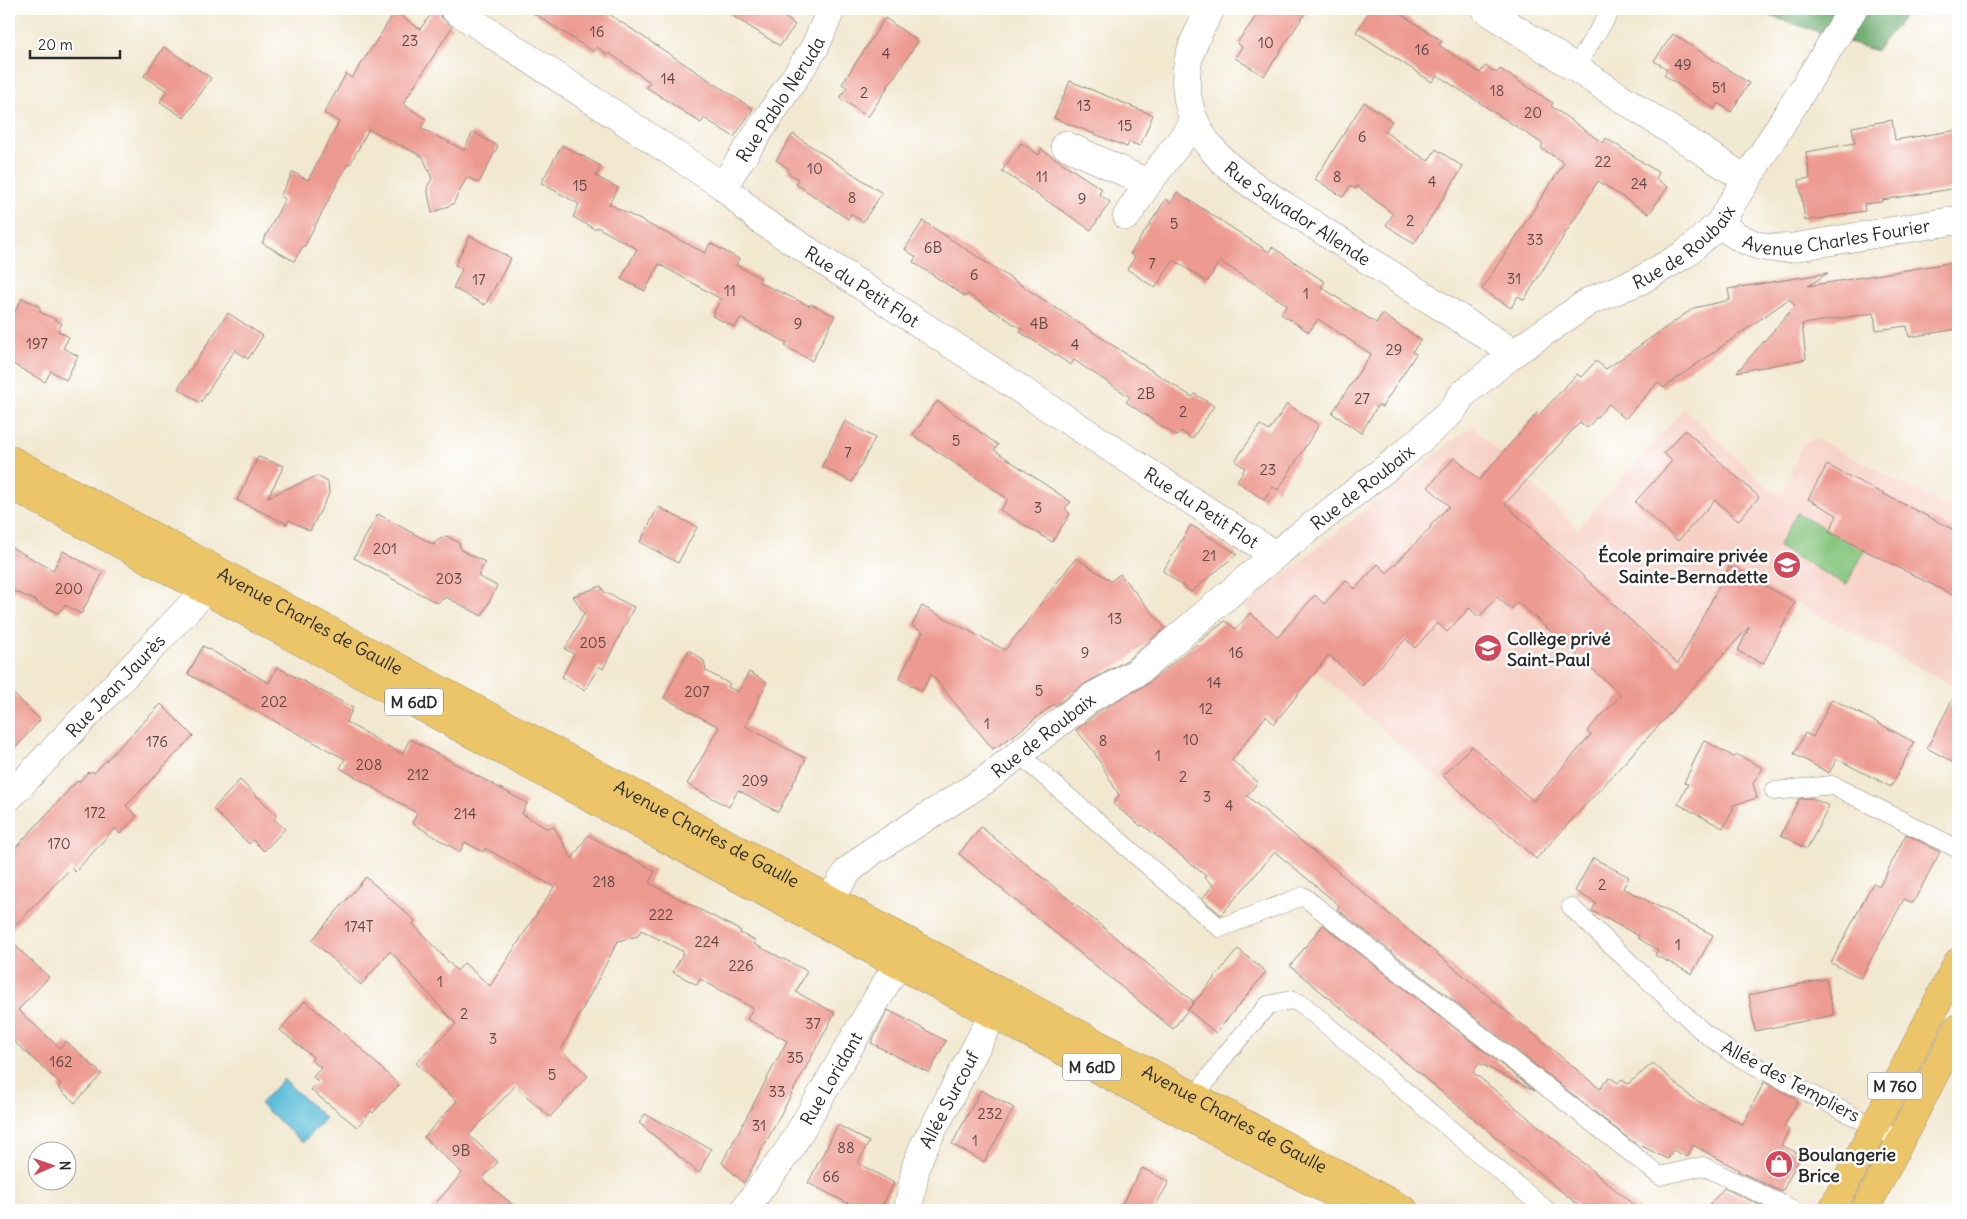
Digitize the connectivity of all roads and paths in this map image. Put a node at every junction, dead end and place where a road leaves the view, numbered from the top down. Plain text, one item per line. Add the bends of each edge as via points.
1 (454, 9) edge
2 (831, 9) edge
3 (1211, 9) edge
4 (1484, 9) edge
5 (1612, 9) edge
6 (1853, 9) edge
7 (1575, 67) junction
8 (1195, 122) junction
9 (1065, 146) dead end
10 (1747, 180) junction
11 (1148, 183) junction
12 (722, 186) junction
13 (1127, 216) dead end
14 (1958, 220) edge
15 (1719, 224) junction
16 (1514, 353) junction
17 (9, 460) edge
18 (9, 484) edge
19 (1275, 555) junction
20 (209, 579) junction
21 (1019, 754) junction
22 (1774, 791) dead end
23 (9, 797) edge
24 (1958, 849) edge
25 (1571, 907) dead end
26 (824, 910) junction
27 (903, 953) junction
28 (1958, 962) edge
29 (999, 1004) junction
30 (1958, 1028) edge
31 (1195, 1097) junction
32 (1875, 1125) junction
33 (1900, 1140) junction
34 (744, 1210) edge
35 (908, 1210) edge
36 (1366, 1210) edge
37 (1404, 1210) edge
38 (1546, 1210) edge
39 (1794, 1210) edge
40 (1832, 1210) edge
41 (1864, 1210) edge

1 - 12 street, Rue du Petit Flot
2 - 12 street, Rue Pablo Neruda via 815,47
3 - 8 street, Rue Salvador Allende via 1190,49 1187,64 1188,103
4 - 7 street
5 - 7 lane
6 - 10 street, Rue de Roubaix
7 - 10 street
8 - 11 street
8 - 16 street, Rue Salvador Allende via 1204,140 1236,173
9 - 11 street
10 - 15 street, Rue de Roubaix
11 - 13 street
12 - 19 street, Rue du Petit Flot via 759,219
14 - 15 street, Avenue Charles Fourier via 1776,249 1750,244
15 - 16 street, Rue de Roubaix via 1684,254 1641,280 1590,301
16 - 19 street, Rue de Roubaix via 1462,396 1452,411 1410,449
17 - 20 main road, Avenue Charles de Gaulle
18 - 20 main road, Avenue Charles de Gaulle
19 - 21 street, Rue de Roubaix via 1136,673 1092,697
20 - 23 street, Rue Jean Jaurès via 184,613
20 - 26 main road, Avenue Charles de Gaulle
21 - 26 street, Rue de Roubaix via 984,782 848,870
21 - 39 lane via 1220,928 1303,896 1660,1176 1703,1166
22 - 24 lane via 1832,785
25 - 32 lane, Allée des Templiers via 1702,1032 1733,1054
26 - 27 main road, Avenue Charles de Gaulle
27 - 29 main road, Avenue Charles de Gaulle
27 - 34 street, Rue Loridant via 789,1150
28 - 32 main road, M 760
29 - 31 main road, Avenue Charles de Gaulle
29 - 35 street, Allée Surcouf via 922,1148
29 - 36 main road, Avenue Charles de Gaulle / M 6dD
30 - 33 main road, M 760
31 - 37 main road, Avenue Charles de Gaulle
31 - 38 lane via 1268,1005 1291,1000 1302,1004
32 - 33 lane, Allée des Templiers
32 - 40 main road, M 760
33 - 41 main road, M 760

